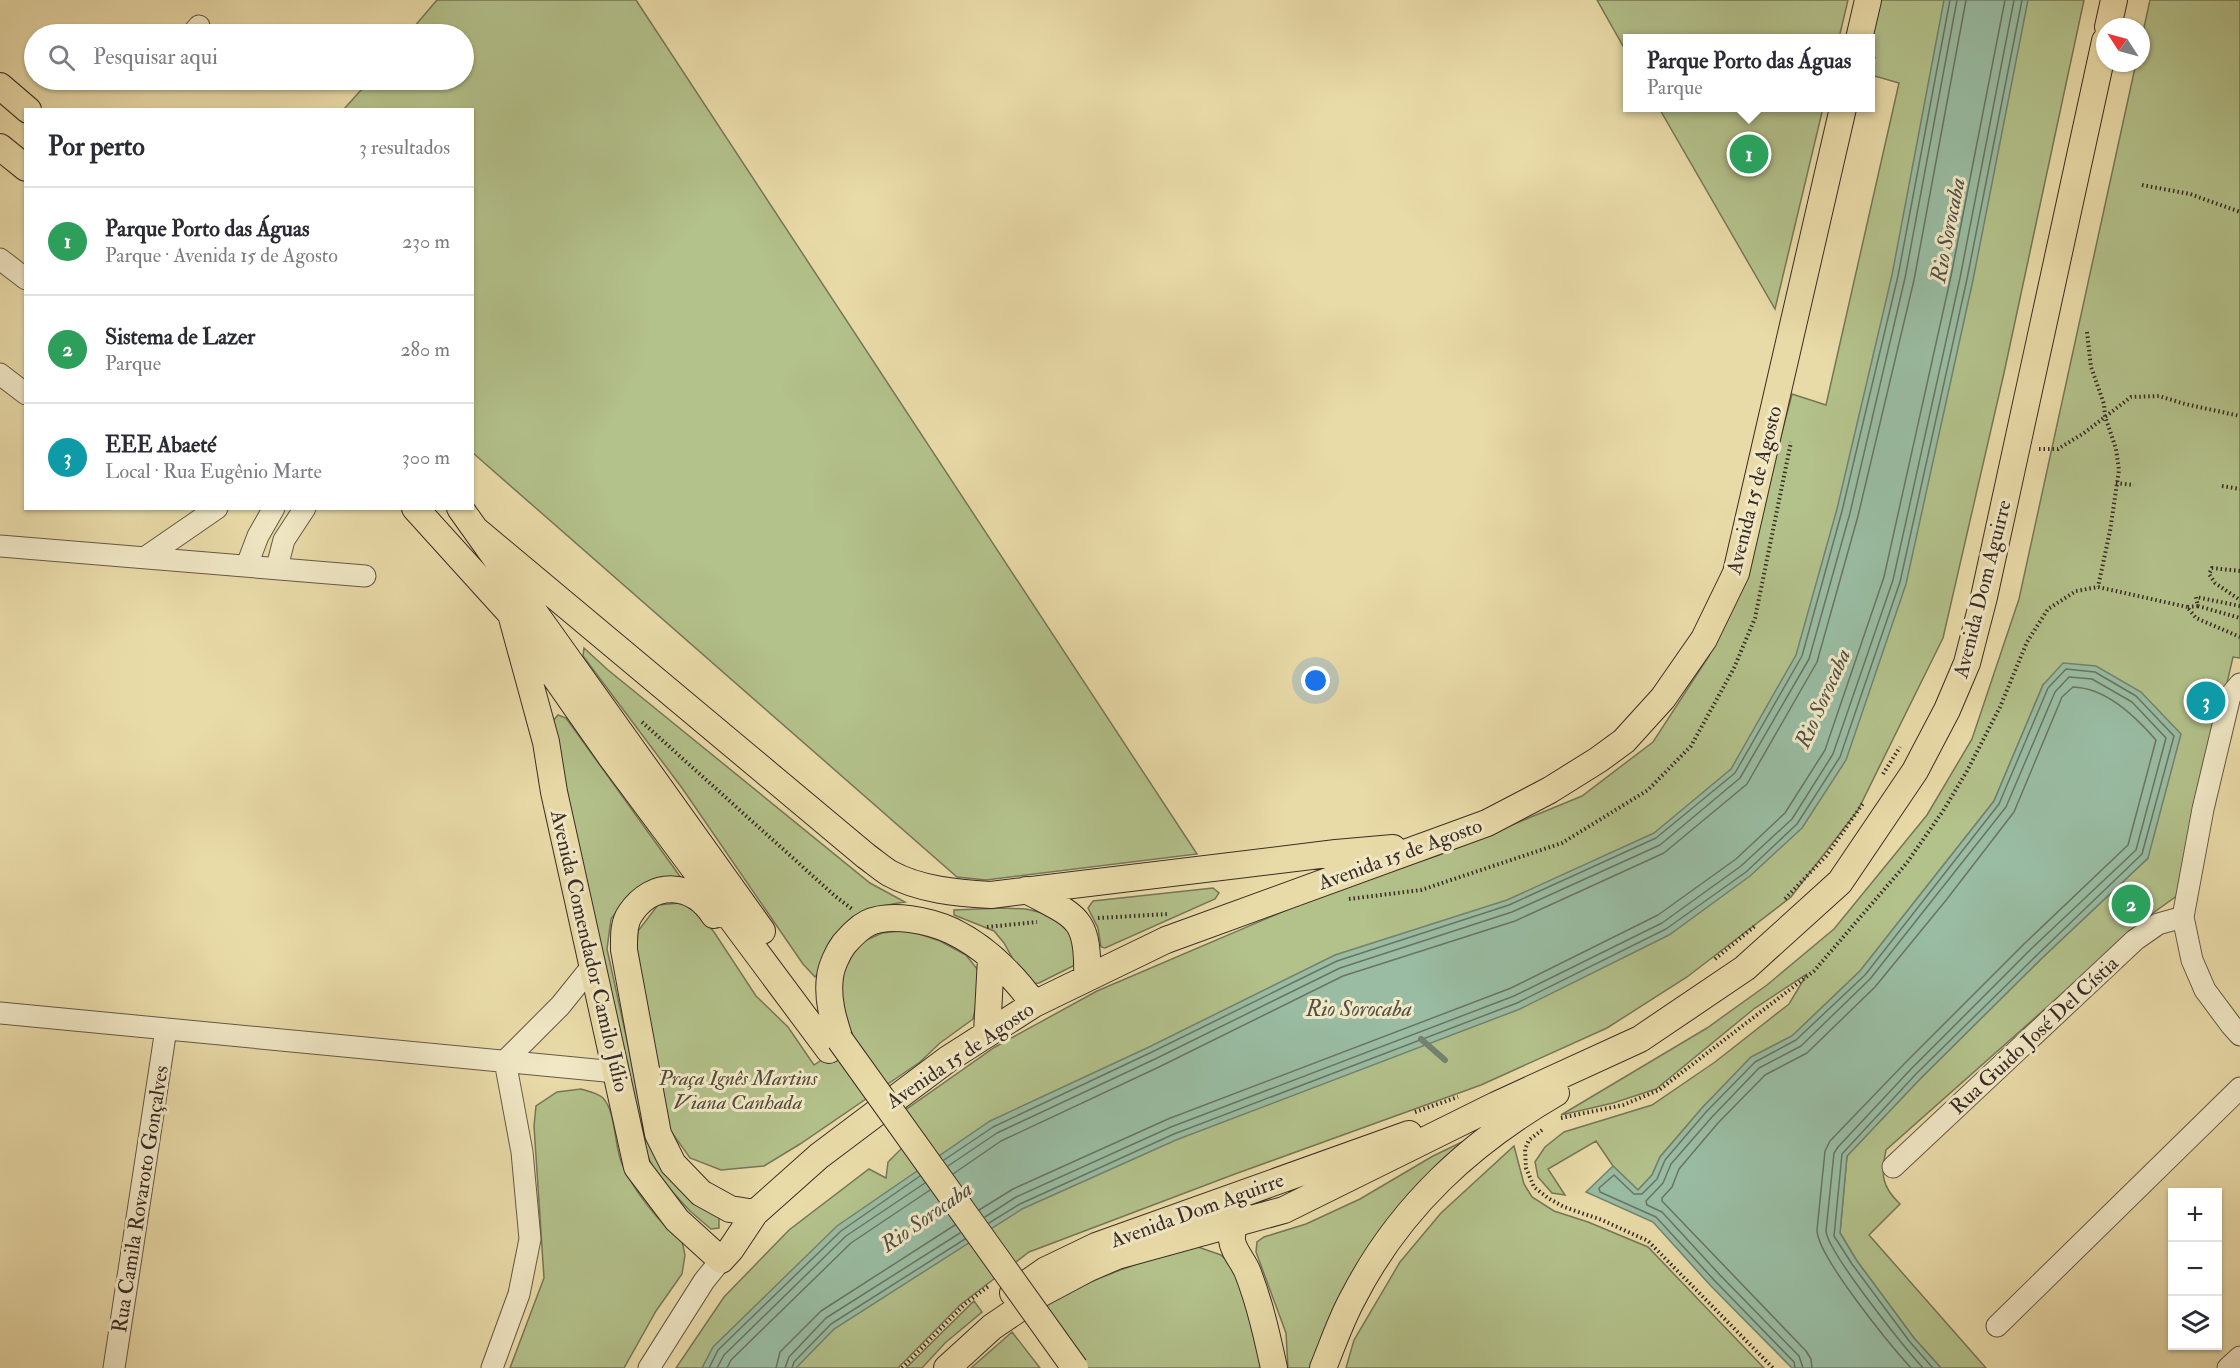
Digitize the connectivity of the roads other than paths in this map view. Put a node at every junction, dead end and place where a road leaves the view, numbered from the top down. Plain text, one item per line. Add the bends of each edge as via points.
1 (1868, 0) edge
2 (2114, 0) edge
3 (2110, 18) edge
4 (1860, 34) edge
5 (2098, 72) edge
6 (0, 86) edge
7 (26, 108) edge
8 (1842, 112) edge
9 (0, 147) edge
10 (24, 166) edge
11 (0, 259) edge
12 (24, 277) edge
13 (0, 374) edge
14 (24, 392) edge
15 (214, 510) edge
16 (273, 510) edge
17 (304, 510) edge
18 (417, 510) edge
19 (461, 510) edge
20 (476, 530) junction
21 (0, 546) edge
22 (146, 557) junction
23 (247, 565) junction
24 (277, 567) junction
25 (365, 576) dead end
26 (511, 614) junction
27 (2240, 684) edge
28 (1429, 845) junction
29 (1026, 890) junction
30 (2183, 917) junction
31 (991, 958) junction
32 (593, 965) junction
33 (1087, 978) junction
34 (1034, 1004) junction
35 (0, 1013) edge
36 (803, 1015) junction
37 (166, 1029) junction
38 (987, 1033) junction
39 (2240, 1035) edge
40 (1640, 1039) junction
41 (834, 1045) junction
42 (505, 1061) junction
43 (616, 1072) junction
44 (2240, 1088) edge
45 (1496, 1105) junction
46 (1325, 1163) junction
47 (1893, 1167) dead end
48 (720, 1203) junction
49 (755, 1213) junction
50 (1233, 1226) junction
51 (1196, 1235) junction
52 (726, 1255) junction
53 (1247, 1271) junction
54 (1997, 1326) dead end
55 (2240, 1357) edge
56 (114, 1368) edge
57 (492, 1368) edge
58 (649, 1368) edge
59 (927, 1368) edge
60 (947, 1368) edge
61 (1062, 1368) edge
62 (1075, 1368) edge
63 (1274, 1368) edge
64 (1323, 1368) edge
65 (2228, 1368) edge

1 - 4 main road
2 - 3 main road
5 - 40 main road, Avenida Dom Aguirre via 1984,597 1967,663 1947,710 1915,771 1840,882 1745,968
6 - 7 main road
8 - 28 main road, Avenida 15 de Agosto via 1736,573 1704,639 1663,698 1624,741 1550,790 1487,823
9 - 10 main road
11 - 12 street
13 - 14 street
15 - 22 street
16 - 23 street
17 - 24 street via 284,540
18 - 26 main road, Avenida Comendador Camilo Júlio
19 - 20 main road
20 - 29 main road via 890,873 954,893 991,895
20 - 41 main road
21 - 22 street
22 - 23 street
23 - 24 street
24 - 25 street
26 - 32 main road, Avenida Comendador Camilo Júlio via 546,742
26 - 36 main road, Avenida Comendador Camilo Júlio via 611,757
27 - 30 street via 2230,696
28 - 29 main road
28 - 33 main road, Avenida 15 de Agosto via 1166,940
29 - 33 main road via 1076,919 1086,941
30 - 39 street via 2192,960 2205,990
30 - 47 street, Rua Guido José Del Cístia via 2158,924 2135,940
31 - 34 main road
31 - 38 main road
31 - 41 main road via 940,926 905,918 869,922 855,931 840,950 830,975
32 - 42 street via 560,1006
32 - 43 main road, Avenida Comendador Camilo Júlio
33 - 34 main road, Avenida 15 de Agosto
34 - 38 main road, Avenida 15 de Agosto
35 - 37 street
36 - 41 main road, Avenida Comendador Camilo Júlio
36 - 48 main road via 751,969 710,909 689,892 670,888 654,893 630,914 624,950 658,1134 673,1164 701,1193
37 - 42 street
37 - 56 street, Rua Camila Rovaroto Gonçalves
38 - 49 main road, Avenida 15 de Agosto via 819,1156
40 - 45 main road, Avenida Dom Aguirre
40 - 64 main road via 1517,1116 1433,1185 1386,1241 1353,1297
41 - 61 main road
41 - 62 main road, bridge
42 - 43 street
42 - 57 street via 522,1152 530,1239 519,1294
43 - 52 main road, Avenida Comendador Camilo Júlio via 637,1167 677,1220
44 - 54 street
45 - 46 main road, Avenida Dom Aguirre
45 - 50 main road, Avenida Dom Aguirre via 1284,1210
46 - 50 main road via 1255,1201
46 - 59 main road, Avenida Dom Aguirre via 1096,1246 1046,1270 975,1321
48 - 49 main road via 730,1209
48 - 52 main road via 733,1233
49 - 52 main road, Avenida 15 de Agosto
50 - 51 main road, Avenida Dom Aguirre
50 - 53 main road via 1232,1243
51 - 53 main road via 1220,1242
51 - 60 main road, Avenida Dom Aguirre via 1117,1256 1052,1288 992,1327
52 - 58 street, Avenida 15 de Agosto via 704,1281
53 - 63 main road
55 - 65 street

